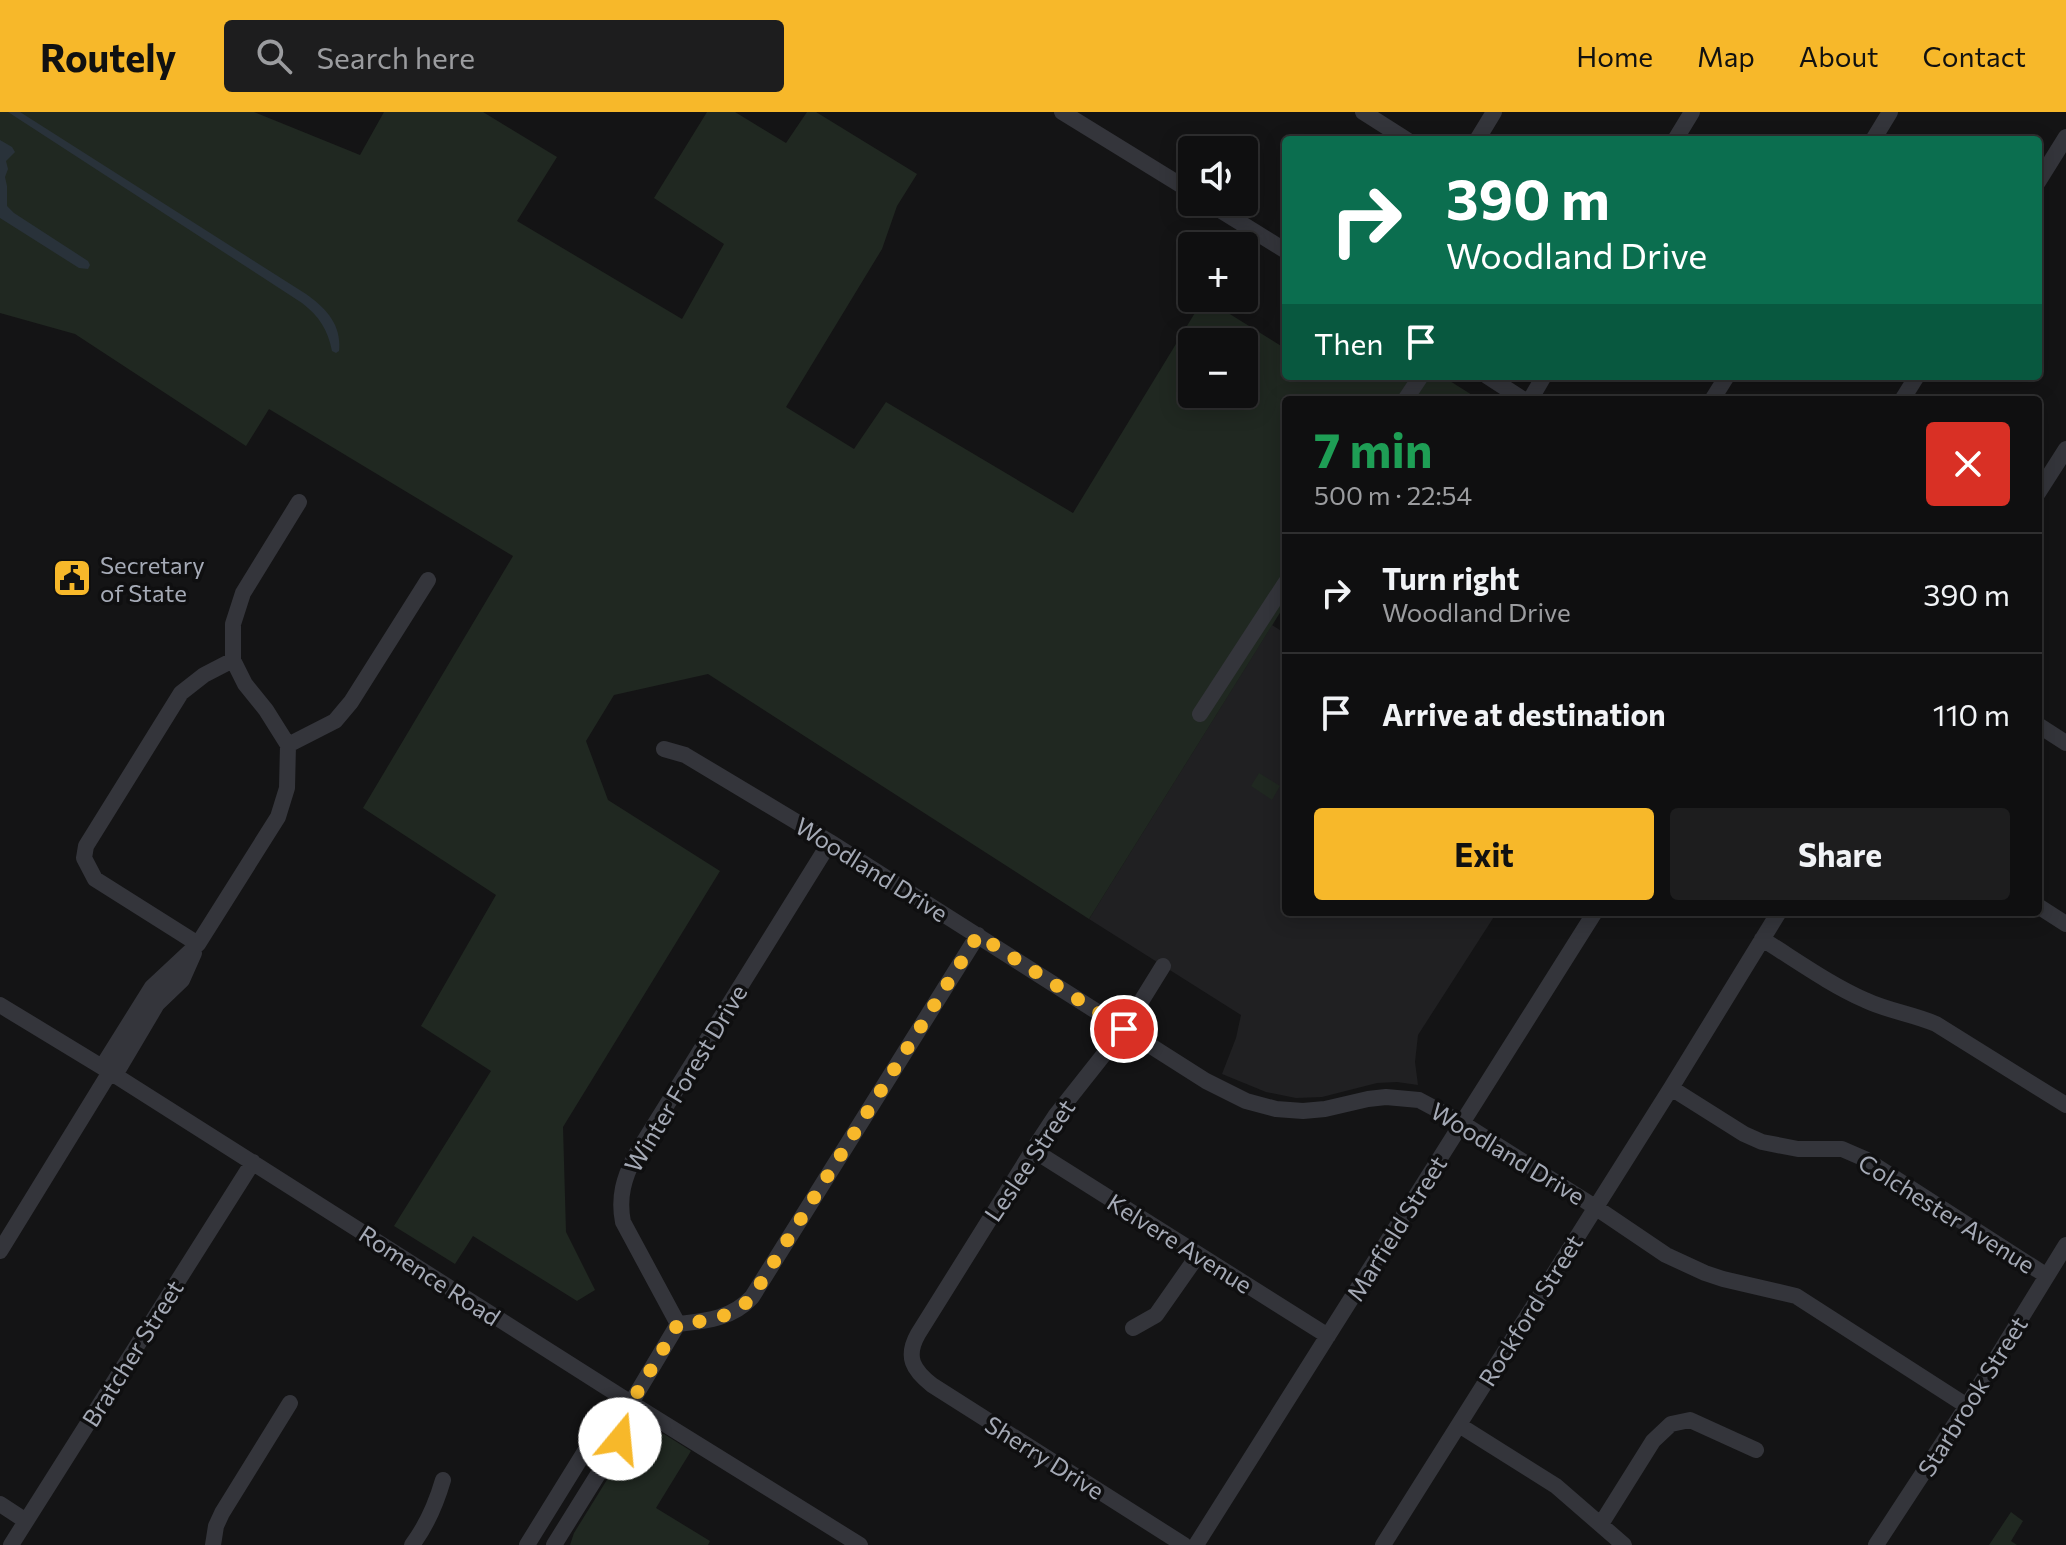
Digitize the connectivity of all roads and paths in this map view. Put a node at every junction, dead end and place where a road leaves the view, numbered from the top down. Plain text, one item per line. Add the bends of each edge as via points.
1 (1062, 112) edge
2 (1363, 112) edge
3 (1494, 112) edge
4 (1692, 112) edge
5 (1890, 112) edge
6 (1396, 136) edge
7 (1479, 136) edge
8 (1677, 136) edge
9 (1875, 136) edge
10 (2066, 137) edge
11 (2042, 176) edge
12 (1178, 183) edge
13 (1230, 216) edge
14 (1282, 249) edge
15 (1494, 380) edge
16 (1520, 396) edge
17 (2066, 449) edge
18 (2042, 487) edge
19 (299, 502) dead end
20 (428, 580) dead end
21 (1282, 588) edge
22 (233, 660) junction
23 (1200, 714) dead end
24 (2042, 728) edge
25 (2066, 743) edge
26 (288, 745) junction
27 (664, 749) dead end
28 (830, 842) junction
29 (2042, 909) edge
30 (1592, 916) edge
31 (1776, 916) edge
32 (2066, 924) edge
33 (978, 935) junction
34 (1762, 939) junction
35 (198, 944) junction
36 (1163, 966) dead end
37 (0, 1005) edge
38 (1124, 1029) junction
39 (109, 1071) junction
40 (1671, 1088) junction
41 (2066, 1105) edge
42 (1462, 1123) junction
43 (1033, 1150) junction
44 (253, 1162) junction
45 (1595, 1207) junction
46 (2066, 1245) edge
47 (0, 1251) edge
48 (1198, 1255) junction
49 (2047, 1276) junction
50 (678, 1324) junction
51 (1133, 1328) dead end
52 (1328, 1336) junction
53 (913, 1362) joint
54 (290, 1403) dead end
55 (631, 1403) junction
56 (1967, 1406) junction
57 (1459, 1425) junction
58 (1756, 1450) dead end
59 (443, 1480) dead end
60 (0, 1504) edge
61 (26, 1521) junction
62 (1601, 1524) junction
63 (11, 1545) edge
64 (213, 1545) edge
65 (412, 1545) edge
66 (527, 1545) edge
67 (554, 1545) edge
68 (860, 1545) edge
69 (1184, 1545) edge
70 (1196, 1545) edge
71 (1383, 1545) edge
72 (1624, 1545) edge
73 (1876, 1545) edge

1 - 12 street
2 - 6 street
3 - 7 street
4 - 8 street
5 - 9 street
10 - 11 street
13 - 14 street
15 - 16 street
17 - 18 street
19 - 22 street via 243,593 233,624
20 - 26 street via 335,721
21 - 23 street
22 - 26 street
22 - 35 street via 181,693 86,846 84,858 95,879
24 - 25 street
26 - 35 street via 287,788 278,817
27 - 28 street, Woodland Drive via 685,755
28 - 33 street, Woodland Drive
28 - 50 street, Winter Forest Drive via 625,1176 623,1222
29 - 32 street
30 - 42 street, Marfield Street
31 - 34 street, Rockford Street
33 - 38 street, Woodland Drive
33 - 50 street via 752,1297 715,1319
34 - 40 street, Rockford Street
34 - 41 street via 1851,994 1936,1024
35 - 39 street via 152,987
36 - 38 street, Leslee Street
37 - 39 street, Romence Road
38 - 42 street, Woodland Drive via 1206,1081 1266,1107 1314,1110 1404,1097
38 - 43 street, Leslee Street
39 - 44 street, Romence Road
39 - 47 street
40 - 45 street, Rockford Street
40 - 49 street, Colchester Avenue via 1762,1142 1842,1149 1865,1159
42 - 45 street, Woodland Drive
42 - 52 street, Marfield Street
43 - 48 street, Kelvere Avenue
43 - 53 street, Leslee Street via 918,1334
44 - 55 street, Romence Road
44 - 61 street, Bratcher Street
45 - 56 street, Woodland Drive via 1685,1264 1796,1296
45 - 57 street, Rockford Street
46 - 49 street, Starbrook Street
48 - 51 street via 1156,1315
48 - 52 street, Kelvere Avenue
49 - 56 street, Starbrook Street
50 - 55 street
52 - 70 street, Marfield Street
53 - 69 street, Sherry Drive via 932,1385
54 - 64 street via 222,1513
55 - 66 street via 600,1427
55 - 67 street via 620,1439
55 - 68 street, Romence Road
56 - 73 street, Starbrook Street
57 - 62 street via 1556,1486
57 - 71 street, Rockford Street
58 - 62 street via 1690,1420 1671,1424 1653,1441
59 - 65 street
60 - 61 street
61 - 63 street, Bratcher Street
62 - 72 street

